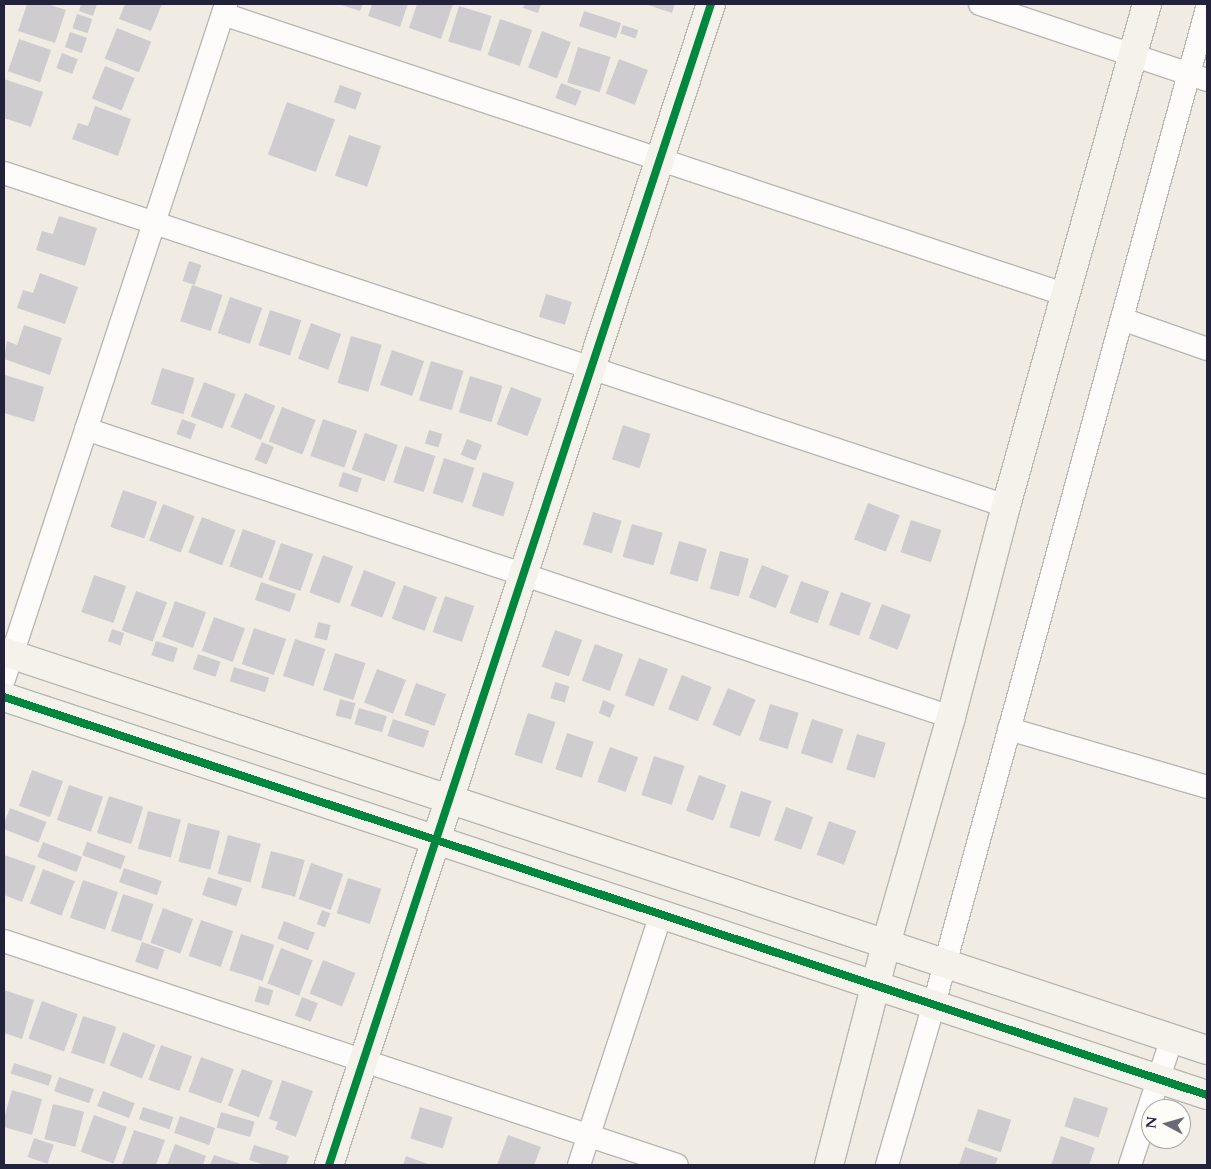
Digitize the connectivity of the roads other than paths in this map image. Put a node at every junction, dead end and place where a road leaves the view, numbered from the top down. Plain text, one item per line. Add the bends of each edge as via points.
1 (711, 4) edge
2 (980, 4) edge
3 (1146, 4) edge
4 (1207, 8) edge
5 (224, 9) edge
6 (1132, 55) junction
7 (1198, 77) edge
8 (660, 160) junction
9 (4, 173) edge
10 (154, 223) junction
11 (1066, 295) junction
12 (1122, 319) junction
13 (1207, 349) edge
14 (591, 368) junction
15 (86, 429) junction
16 (1006, 506) junction
17 (523, 574) junction
18 (6, 662) edge
19 (4, 697) edge
20 (951, 717) junction
21 (1009, 729) junction
22 (1207, 787) edge
23 (449, 799) junction
24 (436, 840) junction
25 (661, 914) junction
26 (4, 942) edge
27 (886, 944) junction
28 (945, 963) junction
29 (876, 985) junction
30 (934, 1004) junction
31 (1172, 1038) junction
32 (1207, 1050) edge
33 (363, 1061) junction
34 (1158, 1079) junction
35 (1207, 1094) edge
36 (588, 1136) junction
37 (329, 1165) edge
38 (579, 1165) edge
39 (677, 1165) edge
40 (829, 1165) edge
41 (887, 1165) edge
42 (1130, 1165) edge

1 - 8 street
2 - 6 street
3 - 6 street
4 - 7 street
5 - 8 street
5 - 10 street
6 - 7 street
6 - 11 street
7 - 12 street
8 - 11 street
8 - 14 street
9 - 10 street
10 - 14 street
10 - 15 street
11 - 16 street
12 - 13 street
12 - 21 street
14 - 16 street
14 - 17 street
15 - 17 street
15 - 18 street
16 - 20 street
17 - 20 street
17 - 23 street
18 - 23 street
19 - 24 street
20 - 27 street
21 - 22 street
21 - 28 street
23 - 24 street
23 - 27 street
24 - 25 street
24 - 33 street
25 - 29 street
25 - 36 street
26 - 33 street
27 - 28 street
27 - 29 street
28 - 30 street
28 - 31 street
29 - 30 street
29 - 40 street
30 - 34 street
30 - 41 street
31 - 32 street
31 - 34 street
33 - 36 street
33 - 37 street
34 - 35 street
34 - 42 street
36 - 38 street
36 - 39 street

